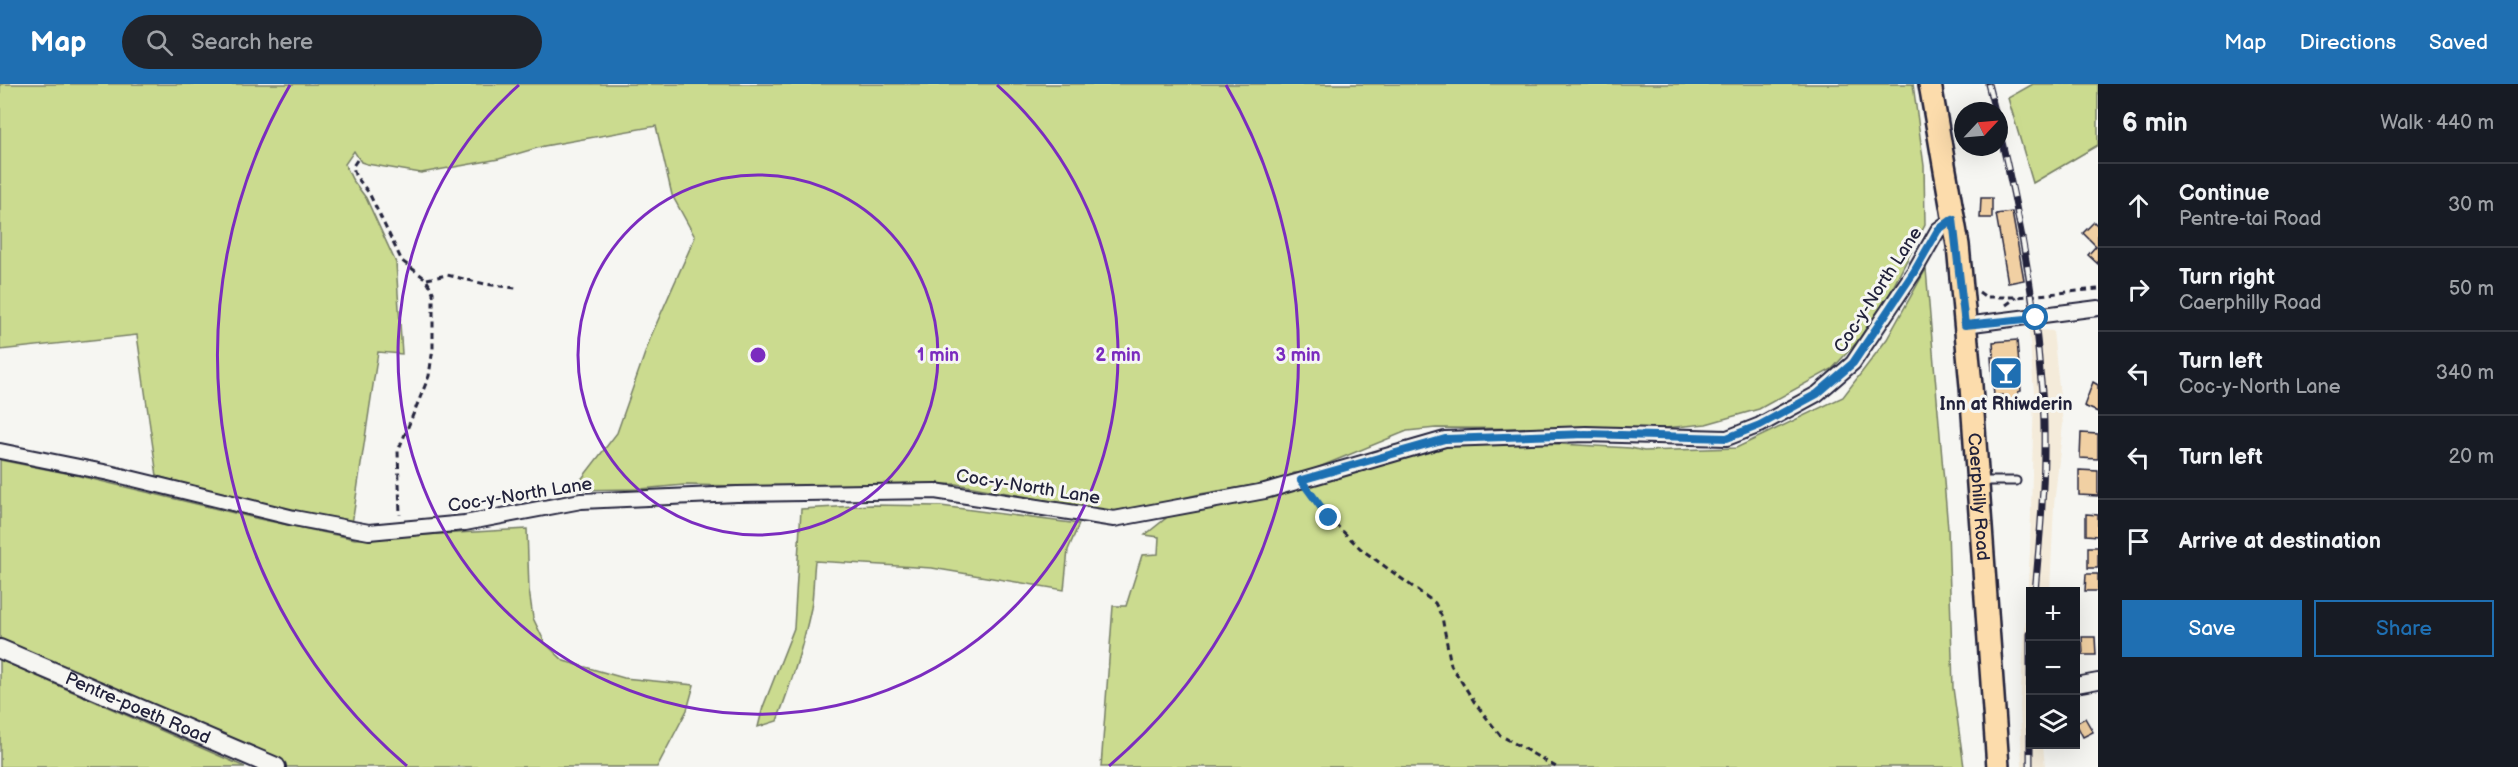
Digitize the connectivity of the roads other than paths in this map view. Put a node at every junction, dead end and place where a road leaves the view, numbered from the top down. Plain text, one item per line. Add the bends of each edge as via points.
1 (1930, 84) edge
2 (1953, 219) junction
3 (2098, 308) edge
4 (1965, 325) junction
5 (0, 451) edge
6 (1978, 481) junction
7 (2016, 481) dead end
8 (0, 649) edge
9 (2098, 681) edge
10 (2080, 684) edge
11 (276, 767) edge
12 (1998, 767) edge

1 - 2 main road, Caerphilly Road
2 - 4 main road, Caerphilly Road
2 - 5 street, Coc-y-North Lane via 1938,230 1853,363 1817,394 1727,438 1586,434 1445,439 1265,491 1114,519 935,491 737,494 581,501 465,524 369,532
3 - 4 street
4 - 6 main road, Caerphilly Road
6 - 7 lane
6 - 12 main road, Caerphilly Road
8 - 11 street, Pentre-poeth Road
9 - 10 street

